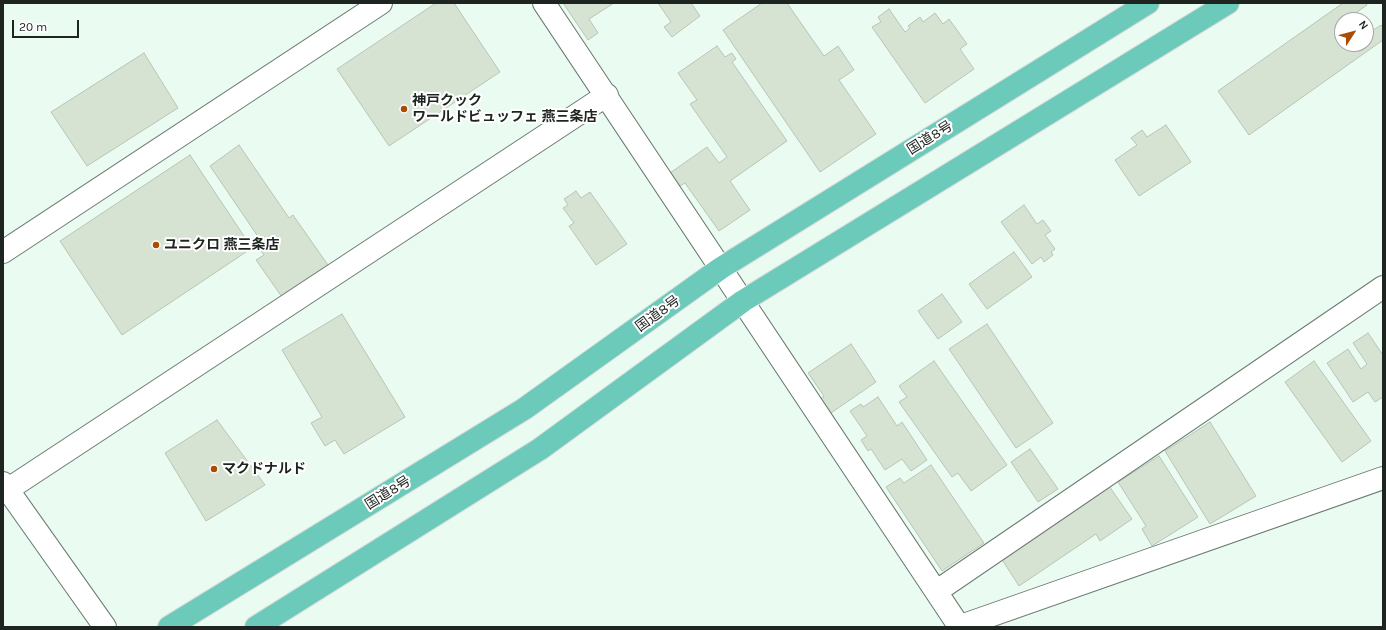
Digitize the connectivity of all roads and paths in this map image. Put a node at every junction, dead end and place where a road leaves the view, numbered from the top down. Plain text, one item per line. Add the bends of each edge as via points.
1 (381, 3) edge
2 (544, 3) edge
3 (1148, 3) edge
4 (1228, 3) edge
5 (606, 95) junction
6 (3, 252) edge
7 (721, 268) junction
8 (1383, 288) edge
9 (743, 301) junction
10 (1383, 478) edge
11 (5, 487) edge
12 (937, 592) junction
13 (958, 626) edge
14 (105, 627) edge
15 (169, 627) edge
16 (256, 627) edge

1 - 6 street
2 - 5 street
3 - 7 highway, 国道8号
4 - 9 highway
5 - 7 street
5 - 11 street
7 - 9 street
7 - 15 highway, 国道8号 via 524,409
8 - 12 street
9 - 12 street
9 - 16 highway via 540,449
10 - 13 street
11 - 14 street
12 - 13 street

